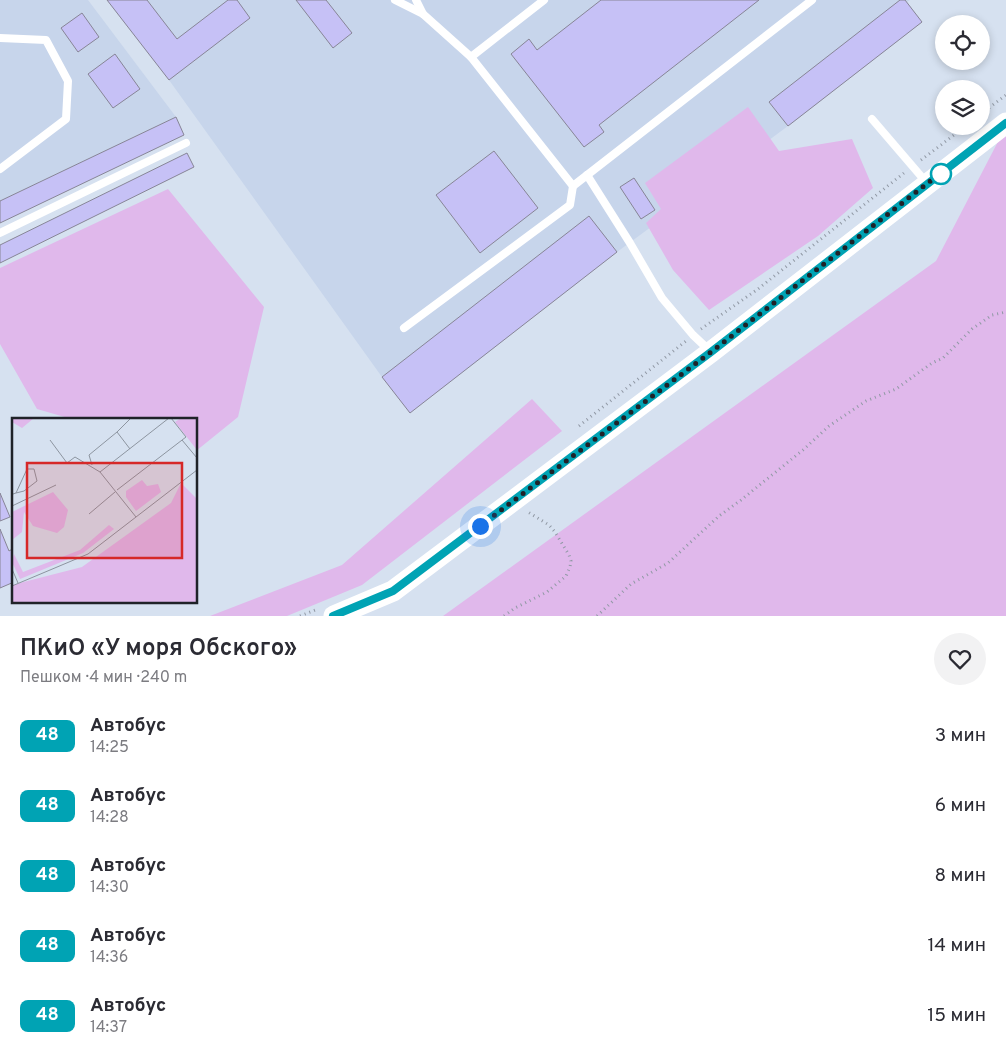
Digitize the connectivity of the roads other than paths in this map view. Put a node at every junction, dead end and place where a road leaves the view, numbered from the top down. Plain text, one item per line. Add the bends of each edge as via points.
1 (395, 0) edge
2 (416, 0) edge
3 (544, 0) edge
4 (812, 0) edge
5 (423, 14) junction
6 (0, 38) edge
7 (471, 57) junction
8 (872, 118) dead end
9 (1006, 123) edge
10 (186, 144) dead end
11 (0, 169) edge
12 (586, 174) junction
13 (927, 184) junction
14 (573, 186) junction
15 (0, 233) edge
16 (404, 328) dead end
17 (711, 352) junction
18 (330, 611) edge

1 - 5 lane
2 - 5 lane
3 - 7 lane
4 - 12 lane
5 - 7 lane
6 - 11 lane via 46,40 68,81 66,118
7 - 14 lane
8 - 13 lane
9 - 13 main road
10 - 15 lane
12 - 14 lane
12 - 17 lane via 662,298
13 - 17 main road
14 - 16 lane via 570,204
17 - 18 main road via 393,591

